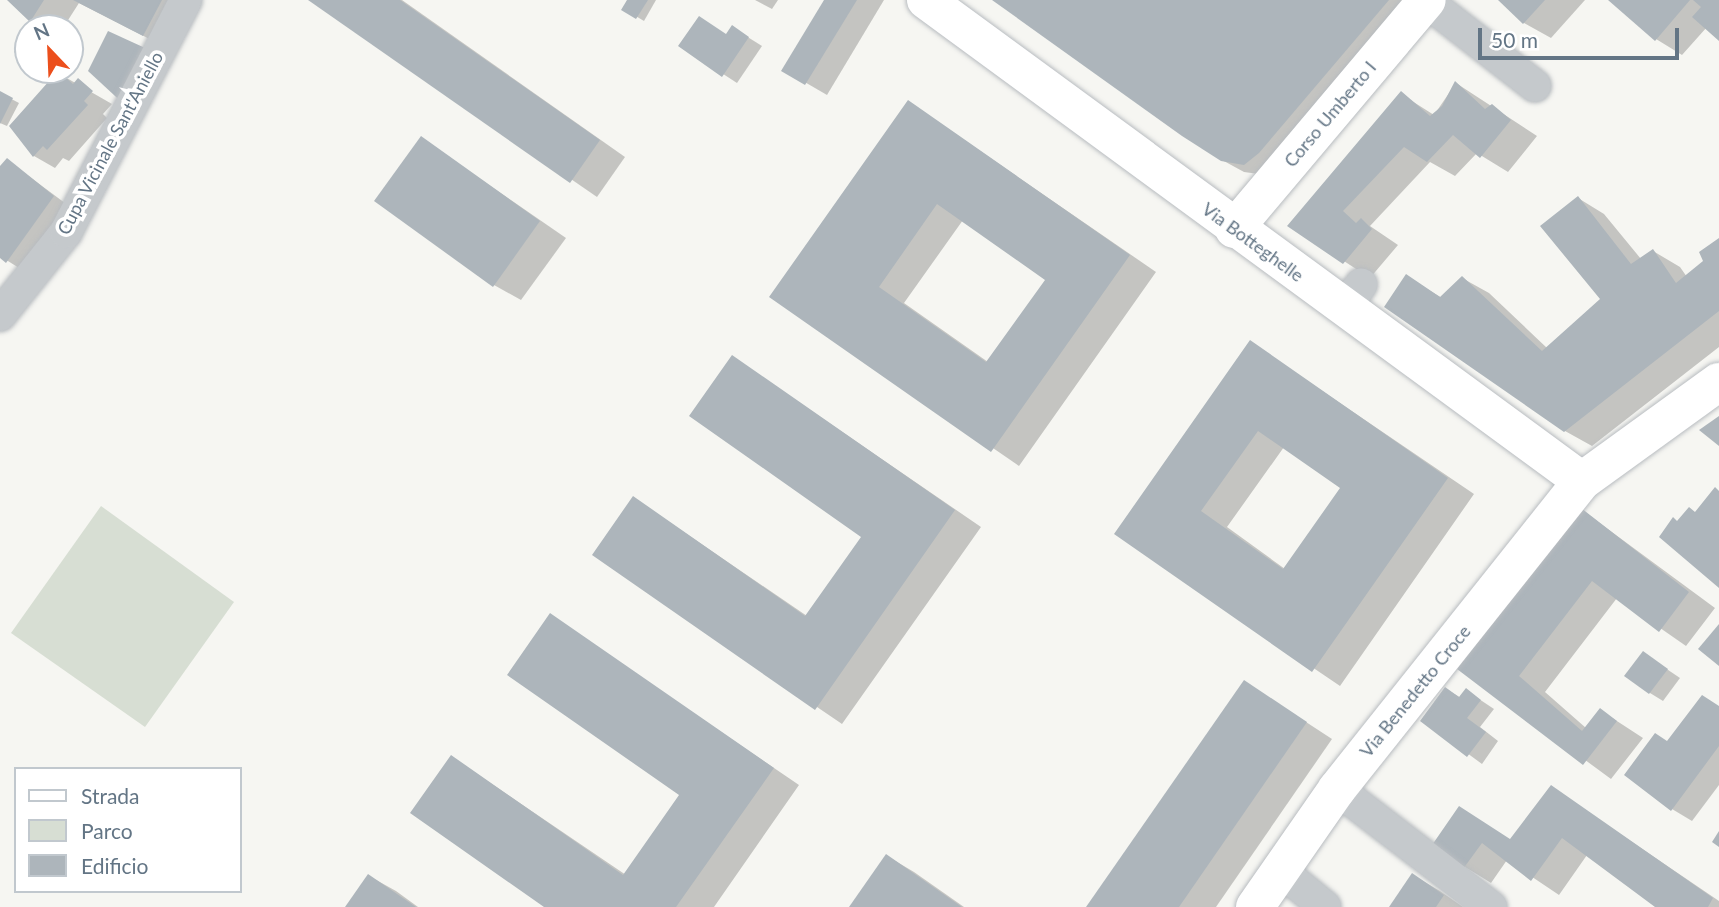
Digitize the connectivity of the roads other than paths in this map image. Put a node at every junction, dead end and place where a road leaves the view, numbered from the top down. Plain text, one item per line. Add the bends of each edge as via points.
1 (186, 0) edge
2 (926, 0) edge
3 (1426, 0) edge
4 (1535, 86) dead end
5 (1234, 229) junction
6 (0, 315) edge
7 (1719, 382) edge
8 (1582, 481) junction
9 (1336, 789) junction
10 (1280, 870) junction
11 (1255, 907) edge
12 (1325, 907) edge
13 (1491, 907) edge

1 - 6 street, Cupa Vicinale Sant'Aniello via 66,232
2 - 5 main road, Via Botteghelle
3 - 4 street
3 - 5 main road, Corso Umberto I
5 - 8 main road, Via Botteghelle via 1353,296
7 - 8 main road, Via Benedetto Croce
8 - 9 main road, Via Benedetto Croce
9 - 10 main road, Via Benedetto Croce
9 - 13 street
10 - 11 main road, Via Benedetto Croce
10 - 12 street

